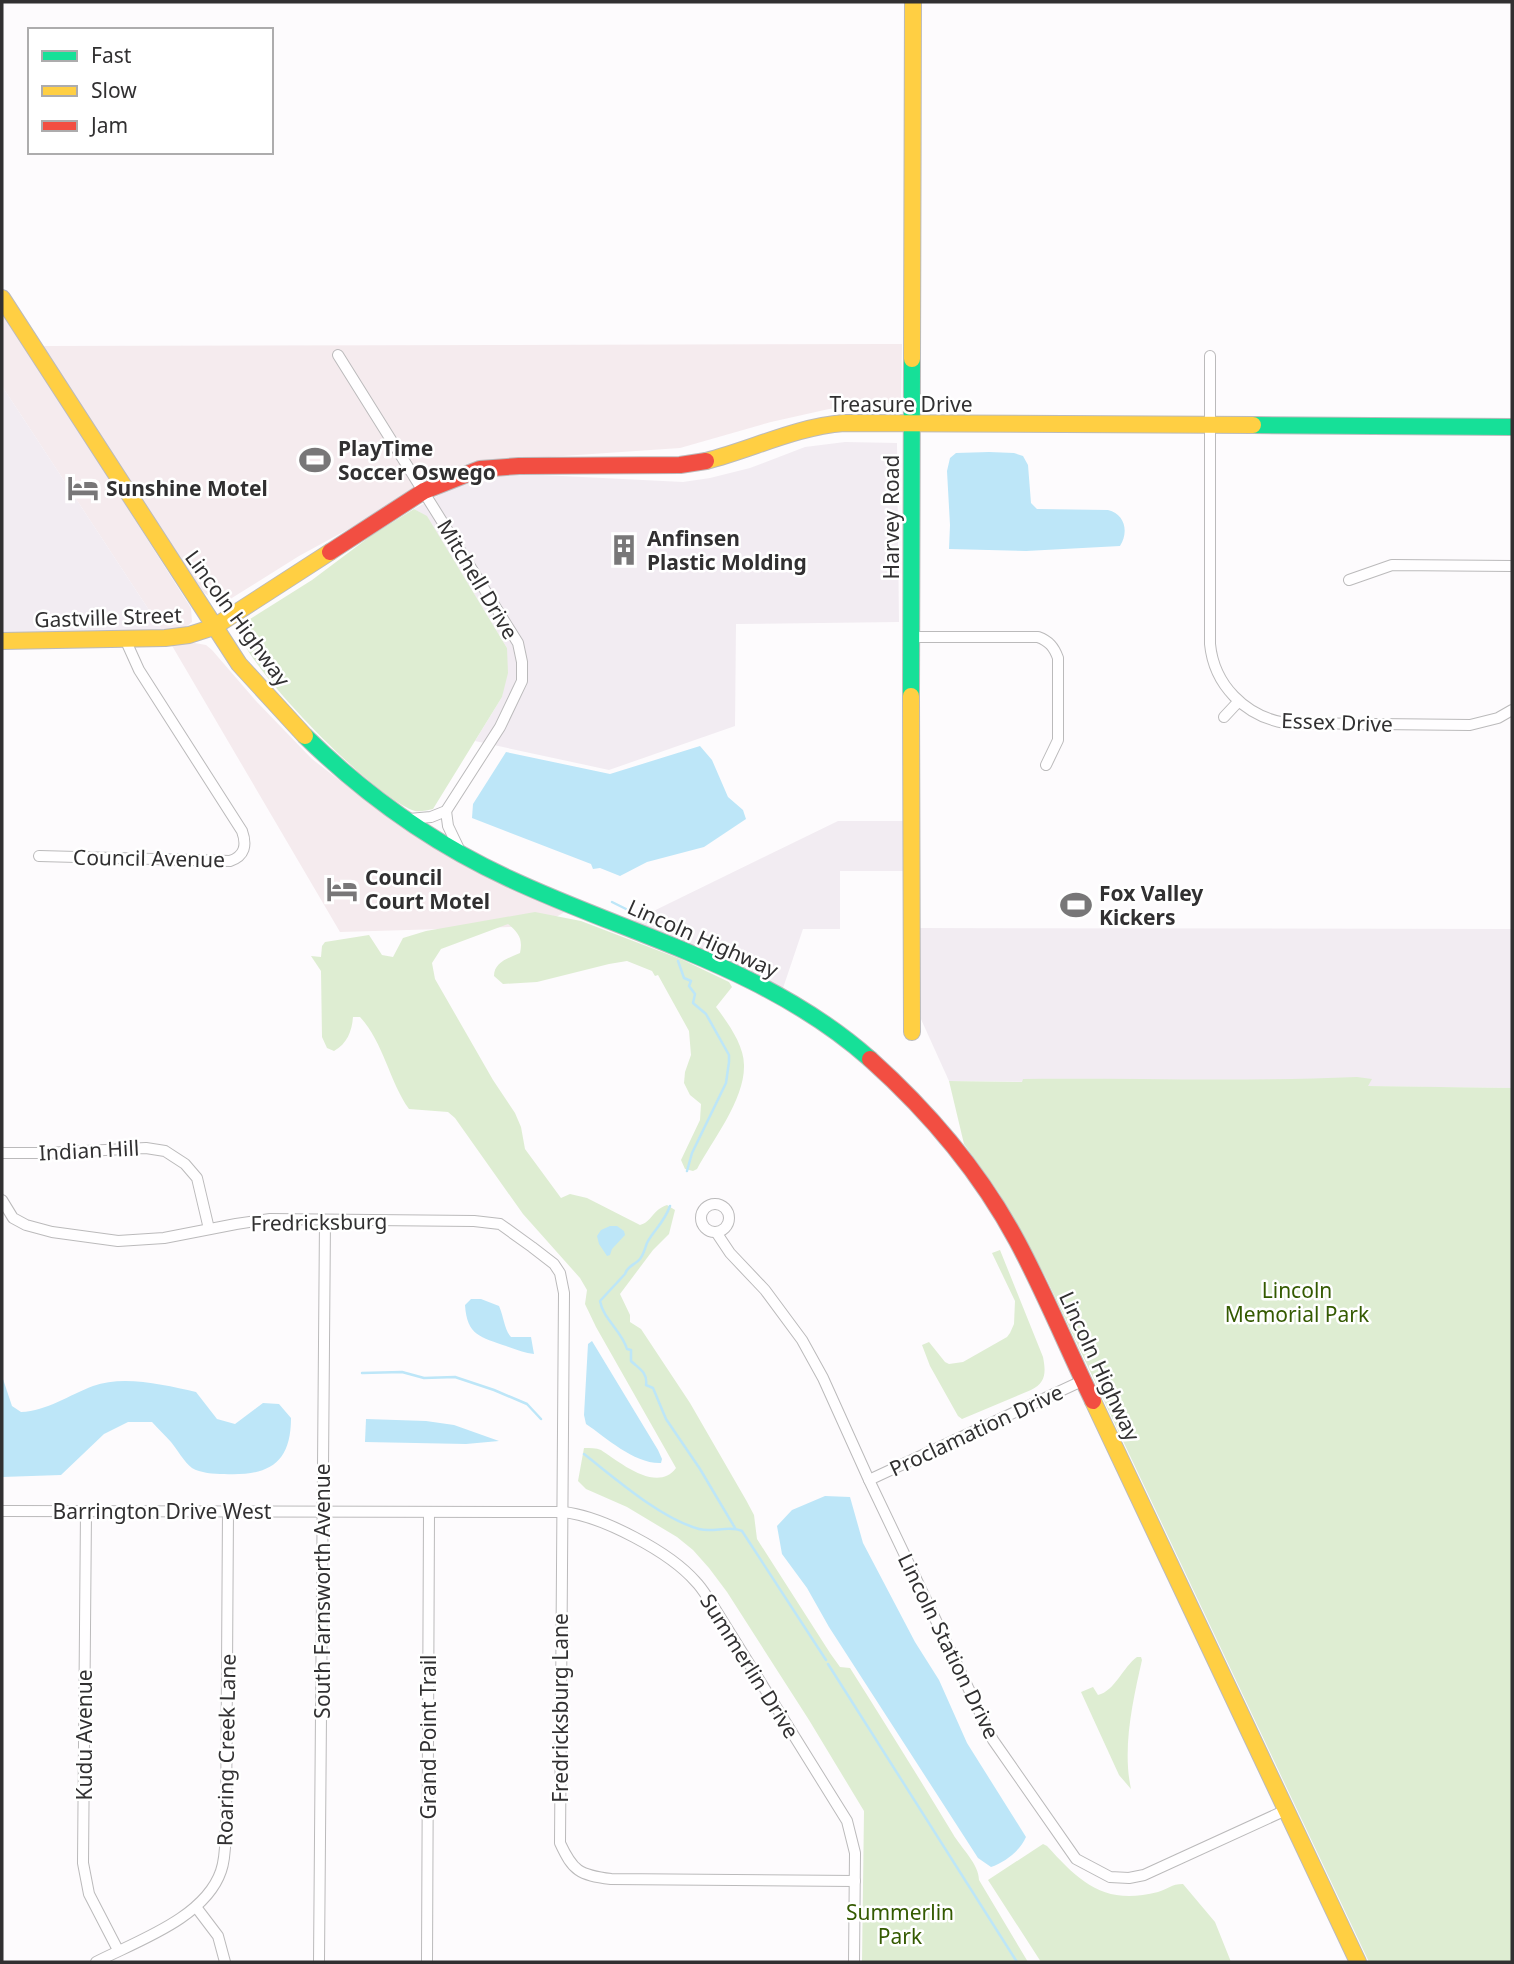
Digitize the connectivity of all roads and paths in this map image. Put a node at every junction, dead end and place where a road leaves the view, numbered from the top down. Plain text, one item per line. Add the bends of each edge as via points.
1 (913, 2) edge
2 (2, 298) edge
3 (338, 355) dead end
4 (1210, 356) dead end
5 (912, 425) junction
6 (1210, 425) junction
7 (1512, 427) edge
8 (424, 491) junction
9 (1512, 566) edge
10 (1349, 580) dead end
11 (214, 627) junction
12 (912, 638) junction
13 (125, 639) junction
14 (2, 641) edge
15 (1238, 702) junction
16 (1512, 710) edge
17 (1224, 717) dead end
18 (1046, 765) dead end
19 (446, 811) junction
20 (404, 818) junction
21 (461, 855) junction
22 (39, 856) dead end
23 (912, 1032) dead end
24 (2, 1153) edge
25 (2, 1200) edge
26 (325, 1220) junction
27 (209, 1229) junction
28 (716, 1232) dead end
29 (554, 1264) joint
30 (1083, 1380) junction
31 (869, 1480) junction
32 (2, 1511) edge
33 (86, 1511) junction
34 (228, 1511) junction
35 (323, 1511) junction
36 (429, 1512) junction
37 (563, 1512) junction
38 (1286, 1810) junction
39 (855, 1881) junction
40 (196, 1907) junction
41 (118, 1950) junction
42 (96, 1962) edge
43 (225, 1962) edge
44 (319, 1962) edge
45 (427, 1962) edge
46 (854, 1962) edge
47 (1358, 1962) edge

1 - 5 street, Harvey Road
2 - 11 street, Lincoln Highway
3 - 8 street, Mitchell Drive
4 - 6 street, Essex Drive
5 - 6 street, Treasure Drive
5 - 8 street, Treasure Drive via 819,425 708,461 680,465 480,469
5 - 12 street, Harvey Road
6 - 7 street, Treasure Drive
6 - 15 street, Essex Drive via 1210,651 1217,673
8 - 11 street, Treasure Drive
8 - 19 street, Mitchell Drive via 518,643 522,662 517,693
9 - 10 street via 1392,565
11 - 13 street, Gastville Street via 181,636
11 - 20 street, Lincoln Highway via 259,687 308,740
12 - 18 street via 1047,640 1058,658 1058,740
12 - 23 street, Harvey Road
13 - 14 street, Gastville Street
13 - 22 street, Council Avenue via 135,663 243,831 245,847 230,860
15 - 16 street, Essex Drive via 1274,721 1298,724 1470,724
15 - 17 street
19 - 20 street
19 - 21 street
20 - 21 street, Lincoln Highway
21 - 30 street, Lincoln Highway via 746,976 808,1011 876,1063 946,1135 999,1208
24 - 27 street, Indian Hill via 165,1151 197,1178
25 - 27 street, Fredricksburg via 13,1218 26,1225 88,1237 133,1241
26 - 27 street, Fredricksburg via 270,1219
26 - 29 street, Fredricksburg via 491,1222
26 - 35 street, South Farnsworth Avenue
28 - 31 street, Lincoln Station Drive via 802,1340
29 - 37 street, Fredricksburg Lane via 564,1283
30 - 31 street, Proclamation Drive
30 - 38 street, Lincoln Highway
31 - 38 street, Lincoln Station Drive via 993,1740 1076,1859 1110,1877 1149,1874
32 - 33 street, Barrington Drive West
33 - 34 street, Barrington Drive West
33 - 41 street, Kudu Avenue via 83,1863 89,1894
34 - 35 street, Barrington Drive West
34 - 40 street, Roaring Creek Lane via 225,1845 221,1872
35 - 36 street, Summerlin Drive
35 - 44 street, South Farnsworth Avenue
36 - 37 street, Summerlin Drive
36 - 45 street, Grand Point Trail
37 - 39 street, Summerlin Drive via 601,1520 666,1557 696,1581 847,1821 855,1853
37 - 39 street, Fredricksburg Lane via 559,1843 570,1865 591,1876 611,1879
38 - 47 street, Lincoln Highway
39 - 46 street, Summerlin Drive
40 - 41 street, Roaring Creek Lane
40 - 43 street via 218,1936
41 - 42 street, Roaring Creek Lane

